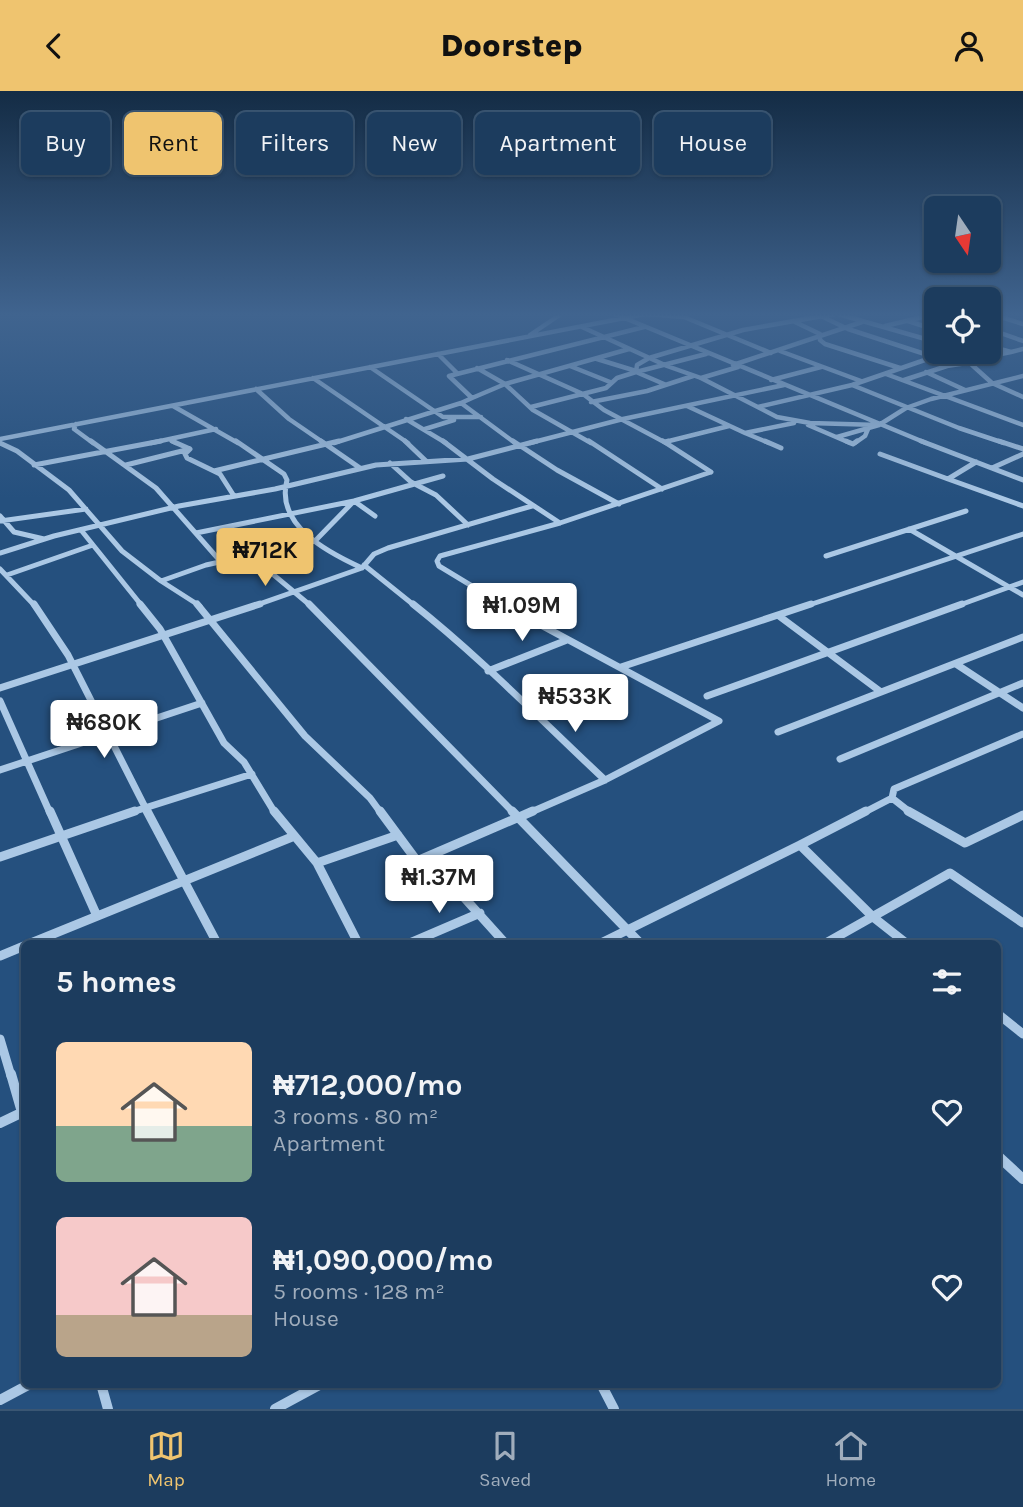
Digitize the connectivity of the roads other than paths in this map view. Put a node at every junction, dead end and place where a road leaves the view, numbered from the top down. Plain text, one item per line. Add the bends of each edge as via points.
1 (326, 376) edge
2 (382, 376) edge
3 (450, 376) edge
4 (490, 376) edge
5 (536, 376) edge
6 (545, 376) edge
7 (594, 376) edge
8 (627, 376) edge
9 (644, 376) edge
10 (694, 376) joint
11 (708, 376) edge
12 (760, 376) edge
13 (787, 376) edge
14 (845, 376) edge
15 (881, 376) edge
16 (891, 376) edge
17 (916, 376) edge
18 (934, 376) edge
19 (984, 376) edge
20 (1022, 376) edge
21 (313, 378) junction
22 (701, 378) junction
23 (771, 380) junction
24 (904, 380) junction
25 (610, 382) junction
26 (862, 382) junction
27 (992, 383) junction
28 (505, 384) junction
29 (664, 384) junction
30 (783, 385) junction
31 (852, 385) junction
32 (256, 389) junction
33 (965, 390) junction
34 (583, 394) junction
35 (806, 395) junction
36 (946, 395) junction
37 (736, 396) junction
38 (1023, 397) edge
39 (472, 398) junction
40 (591, 402) junction
41 (461, 403) junction
42 (173, 406) junction
43 (686, 406) junction
44 (531, 407) junction
45 (758, 407) junction
46 (906, 408) junction
47 (433, 411) junction
48 (481, 417) junction
49 (406, 419) junction
50 (623, 419) junction
51 (444, 420) junction
52 (799, 422) junction
53 (76, 424) junction
54 (878, 425) junction
55 (1023, 425) edge
56 (729, 426) junction
57 (385, 428) junction
58 (217, 429) junction
59 (425, 429) junction
60 (868, 429) junction
61 (573, 431) junction
62 (745, 433) junction
63 (837, 437) junction
64 (442, 440) junction
65 (0, 441) edge
66 (171, 441) junction
67 (665, 442) junction
68 (327, 445) junction
69 (518, 446) junction
70 (781, 447) dead end
71 (190, 449) junction
72 (105, 450) junction
73 (1023, 453) edge
74 (880, 454) dead end
75 (468, 459) junction
76 (265, 460) junction
77 (426, 461) junction
78 (390, 463) junction
79 (976, 463) junction
80 (34, 465) junction
81 (126, 465) junction
82 (360, 468) junction
83 (992, 468) junction
84 (214, 471) junction
85 (443, 476) dead end
86 (948, 479) junction
87 (1023, 480) edge
88 (417, 485) junction
89 (284, 486) junction
90 (662, 489) junction
91 (234, 496) junction
92 (354, 501) junction
93 (619, 504) junction
94 (532, 506) junction
95 (1023, 506) edge
96 (173, 507) junction
97 (86, 509) junction
98 (966, 511) dead end
99 (289, 514) junction
100 (375, 516) dead end
101 (2, 519) edge
102 (560, 523) junction
103 (468, 525) junction
104 (99, 526) junction
105 (909, 529) junction
106 (82, 530) junction
107 (196, 533) junction
108 (1023, 534) edge
109 (45, 539) junction
110 (315, 541) junction
111 (93, 545) junction
112 (0, 554) edge
113 (251, 556) junction
114 (826, 556) dead end
115 (956, 556) junction
116 (221, 562) junction
117 (363, 567) junction
118 (3, 572) edge
119 (161, 581) junction
120 (1023, 582) edge
121 (1009, 587) junction
122 (293, 594) junction
123 (1023, 595) edge
124 (779, 616) junction
125 (212, 619) junction
126 (164, 637) junction
127 (1023, 637) edge
128 (567, 640) junction
129 (827, 653) junction
130 (956, 664) junction
131 (73, 666) junction
132 (621, 667) junction
133 (488, 671) junction
134 (1023, 683) edge
135 (0, 688) edge
136 (881, 692) junction
137 (1000, 693) junction
138 (707, 696) dead end
139 (0, 701) edge
140 (202, 703) junction
141 (1023, 708) edge
142 (778, 732) dead end
143 (107, 733) junction
144 (1023, 734) edge
145 (840, 759) dead end
146 (29, 760) junction
147 (0, 770) edge
148 (252, 774) junction
149 (605, 780) junction
150 (892, 798) junction
151 (147, 809) junction
152 (1023, 815) edge
153 (519, 818) junction
154 (59, 834) junction
155 (398, 835) junction
156 (292, 837) junction
157 (800, 845) junction
158 (0, 857) edge
159 (417, 861) junction
160 (317, 863) junction
161 (183, 880) junction
162 (480, 913) junction
163 (97, 916) junction
164 (873, 917) junction
165 (1023, 923) edge
166 (628, 932) junction
167 (38, 940) edge
168 (215, 940) edge
169 (356, 940) edge
170 (417, 940) edge
171 (502, 940) edge
172 (608, 940) edge
173 (637, 940) edge
174 (831, 940) edge
175 (902, 940) edge
176 (21, 947) edge
177 (0, 956) edge
178 (1001, 1016) edge
179 (1023, 1034) edge
180 (0, 1038) edge
181 (21, 1105) edge
182 (21, 1116) edge
183 (0, 1123) edge
184 (1001, 1159) edge
185 (1023, 1179) edge
186 (22, 1388) edge
187 (102, 1388) edge
188 (314, 1388) edge
189 (603, 1388) edge
190 (0, 1400) edge
191 (108, 1409) edge
192 (275, 1409) edge
193 (614, 1409) edge

1 - 21 street
2 - 47 street
3 - 39 street
4 - 28 street
5 - 28 street
6 - 34 street
7 - 25 street
8 - 25 street
9 - 29 street
10 - 22 street
10 - 29 street
11 - 22 street
12 - 23 street
13 - 23 street
14 - 26 street
15 - 26 street
16 - 24 street
17 - 24 street
18 - 33 street
19 - 27 street
20 - 27 street
21 - 32 street
21 - 57 street
22 - 37 street
23 - 30 street
24 - 36 street
25 - 34 street via 608,387
26 - 31 street
27 - 33 street
27 - 38 street
28 - 39 street
28 - 44 street
29 - 40 street
30 - 35 street
30 - 37 street
31 - 35 street
31 - 46 street
32 - 42 street
32 - 68 street
33 - 36 street
34 - 40 street
34 - 44 street
35 - 45 street
35 - 54 street
36 - 46 street
36 - 55 street
37 - 43 street
37 - 45 street
39 - 41 street
40 - 50 street
41 - 47 street
41 - 48 street
42 - 53 street
42 - 58 street
43 - 50 street
43 - 56 street
44 - 61 street
45 - 52 street
46 - 54 street
46 - 73 street
47 - 49 street
47 - 51 street
48 - 51 street
48 - 69 street
49 - 57 street
49 - 59 street
50 - 61 street
50 - 67 street
51 - 59 street
51 - 64 street via 447,434
52 - 54 street
52 - 62 street
52 - 63 street
53 - 65 street
53 - 72 street via 74,429
54 - 60 street
54 - 79 street
56 - 62 street
56 - 67 street
57 - 68 street
57 - 77 street
58 - 66 street
58 - 76 street
59 - 64 street
60 - 63 street
60 - 63 street via 853,445
61 - 69 street
61 - 90 street
62 - 70 street
64 - 75 street
65 - 80 street
66 - 71 street
66 - 72 street
67 - 90 street via 712,472
68 - 76 street
68 - 82 street
69 - 75 street
69 - 93 street
71 - 81 street
71 - 84 street via 187,459
72 - 80 street
72 - 81 street
73 - 83 street
74 - 86 street
75 - 77 street
75 - 94 street
76 - 84 street
76 - 89 street via 284,474
77 - 78 street
78 - 82 street
78 - 88 street
79 - 83 street
79 - 86 street
80 - 97 street via 69,490
81 - 96 street
82 - 89 street
83 - 87 street
84 - 91 street
85 - 88 street
86 - 95 street
88 - 92 street
88 - 103 street via 436,495
89 - 91 street
89 - 99 street
90 - 93 street
91 - 96 street
92 - 99 street
92 - 100 street
92 - 110 street
93 - 102 street
94 - 102 street
94 - 103 street
96 - 104 street
96 - 107 street
97 - 101 street
97 - 104 street
98 - 105 street
99 - 107 street
99 - 110 street
101 - 109 street via 14,532
102 - 128 street via 440,556 437,561 485,595
103 - 117 street via 388,548 374,554
104 - 106 street
104 - 119 street
105 - 114 street
105 - 115 street
106 - 109 street
106 - 111 street
107 - 116 street
108 - 115 street
109 - 112 street
110 - 113 street
110 - 117 street via 339,558
111 - 118 street
111 - 126 street
113 - 116 street
113 - 122 street
115 - 121 street
115 - 124 street
116 - 119 street
117 - 122 street
117 - 133 street via 461,642
118 - 131 street via 43,612
119 - 125 street via 194,601
120 - 121 street
121 - 123 street
121 - 129 street
122 - 125 street
122 - 153 street via 320,613
124 - 129 street
124 - 132 street
125 - 126 street
125 - 155 street via 305,736 370,798
126 - 131 street
126 - 140 street
127 - 130 street
128 - 132 street
128 - 133 street
129 - 136 street
129 - 138 street
130 - 136 street
130 - 137 street
131 - 135 street
131 - 143 street
132 - 149 street via 719,721
133 - 149 street
134 - 137 street
136 - 142 street
137 - 141 street
137 - 145 street
139 - 146 street
140 - 143 street
140 - 148 street via 224,743
143 - 146 street
143 - 151 street
144 - 150 street via 894,789
146 - 147 street
146 - 154 street
148 - 151 street
148 - 156 street
149 - 153 street
150 - 152 street via 965,843
150 - 157 street
151 - 154 street
151 - 161 street
153 - 159 street
153 - 166 street
154 - 158 street
154 - 163 street
155 - 159 street
155 - 160 street
156 - 160 street
156 - 161 street
157 - 164 street
157 - 166 street
159 - 162 street via 451,883
160 - 169 street
161 - 163 street
161 - 168 street
162 - 170 street
162 - 171 street
163 - 167 street
164 - 165 street via 950,873
164 - 174 street
164 - 175 street
166 - 172 street
166 - 173 street
176 - 177 street
178 - 179 street
180 - 181 street
182 - 183 street
184 - 185 street
186 - 190 street
187 - 191 street
188 - 192 street
189 - 193 street

